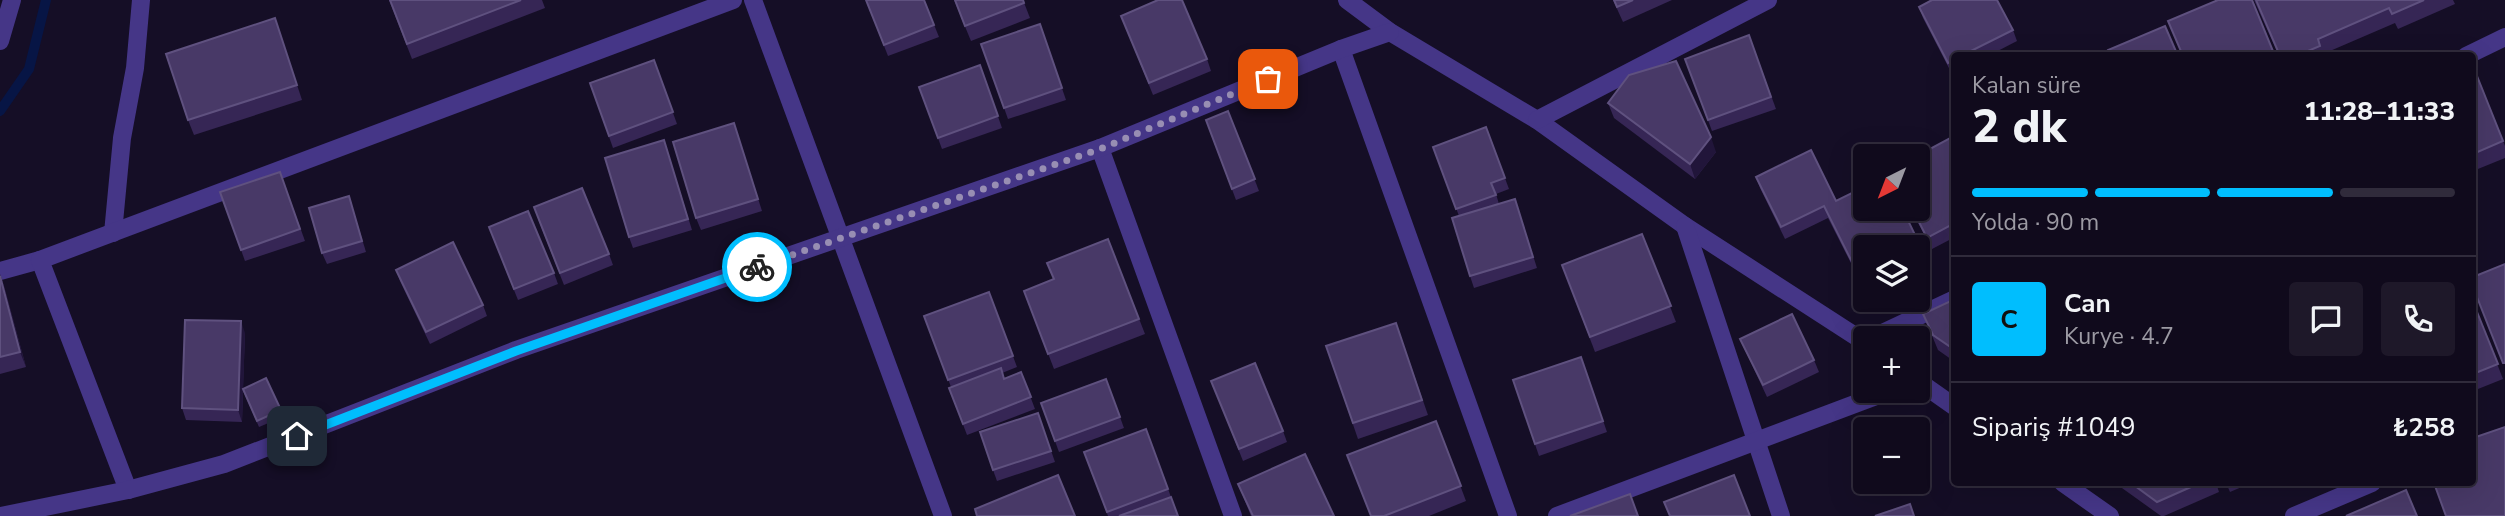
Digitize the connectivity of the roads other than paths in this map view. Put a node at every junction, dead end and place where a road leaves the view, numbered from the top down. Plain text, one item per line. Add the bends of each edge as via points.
1 (12, 0) edge
2 (141, 0) edge
3 (733, 0) edge
4 (753, 0) edge
5 (1347, 0) edge
6 (1768, 0) edge
7 (1390, 32) junction
8 (2505, 37) edge
9 (0, 41) edge
10 (1341, 49) junction
11 (2474, 52) edge
12 (1537, 120) junction
13 (1100, 149) junction
14 (1685, 226) junction
15 (113, 233) junction
16 (841, 239) junction
17 (40, 260) junction
18 (0, 271) edge
19 (1951, 301) edge
20 (1898, 326) edge
21 (1853, 332) edge
22 (1930, 389) edge
23 (1857, 403) edge
24 (1951, 404) edge
25 (1757, 440) junction
26 (2067, 486) edge
27 (2365, 486) edge
28 (128, 490) junction
29 (1, 516) edge
30 (943, 516) edge
31 (1233, 516) edge
32 (1508, 516) edge
33 (1557, 516) edge
34 (1782, 516) edge
35 (2110, 516) edge
36 (2294, 516) edge

1 - 9 street
2 - 15 street
3 - 15 street
4 - 16 street
5 - 7 street
6 - 12 street
7 - 10 street
7 - 12 street
8 - 11 street
10 - 13 street
10 - 32 street
12 - 14 street
13 - 16 street
13 - 31 street
14 - 21 street
14 - 25 street
15 - 17 street
16 - 28 street via 516,351 224,464
16 - 30 street
17 - 18 street
17 - 28 street
19 - 20 street
22 - 24 street
23 - 25 street
25 - 33 street
25 - 34 street
26 - 35 street
27 - 36 street
28 - 29 street

